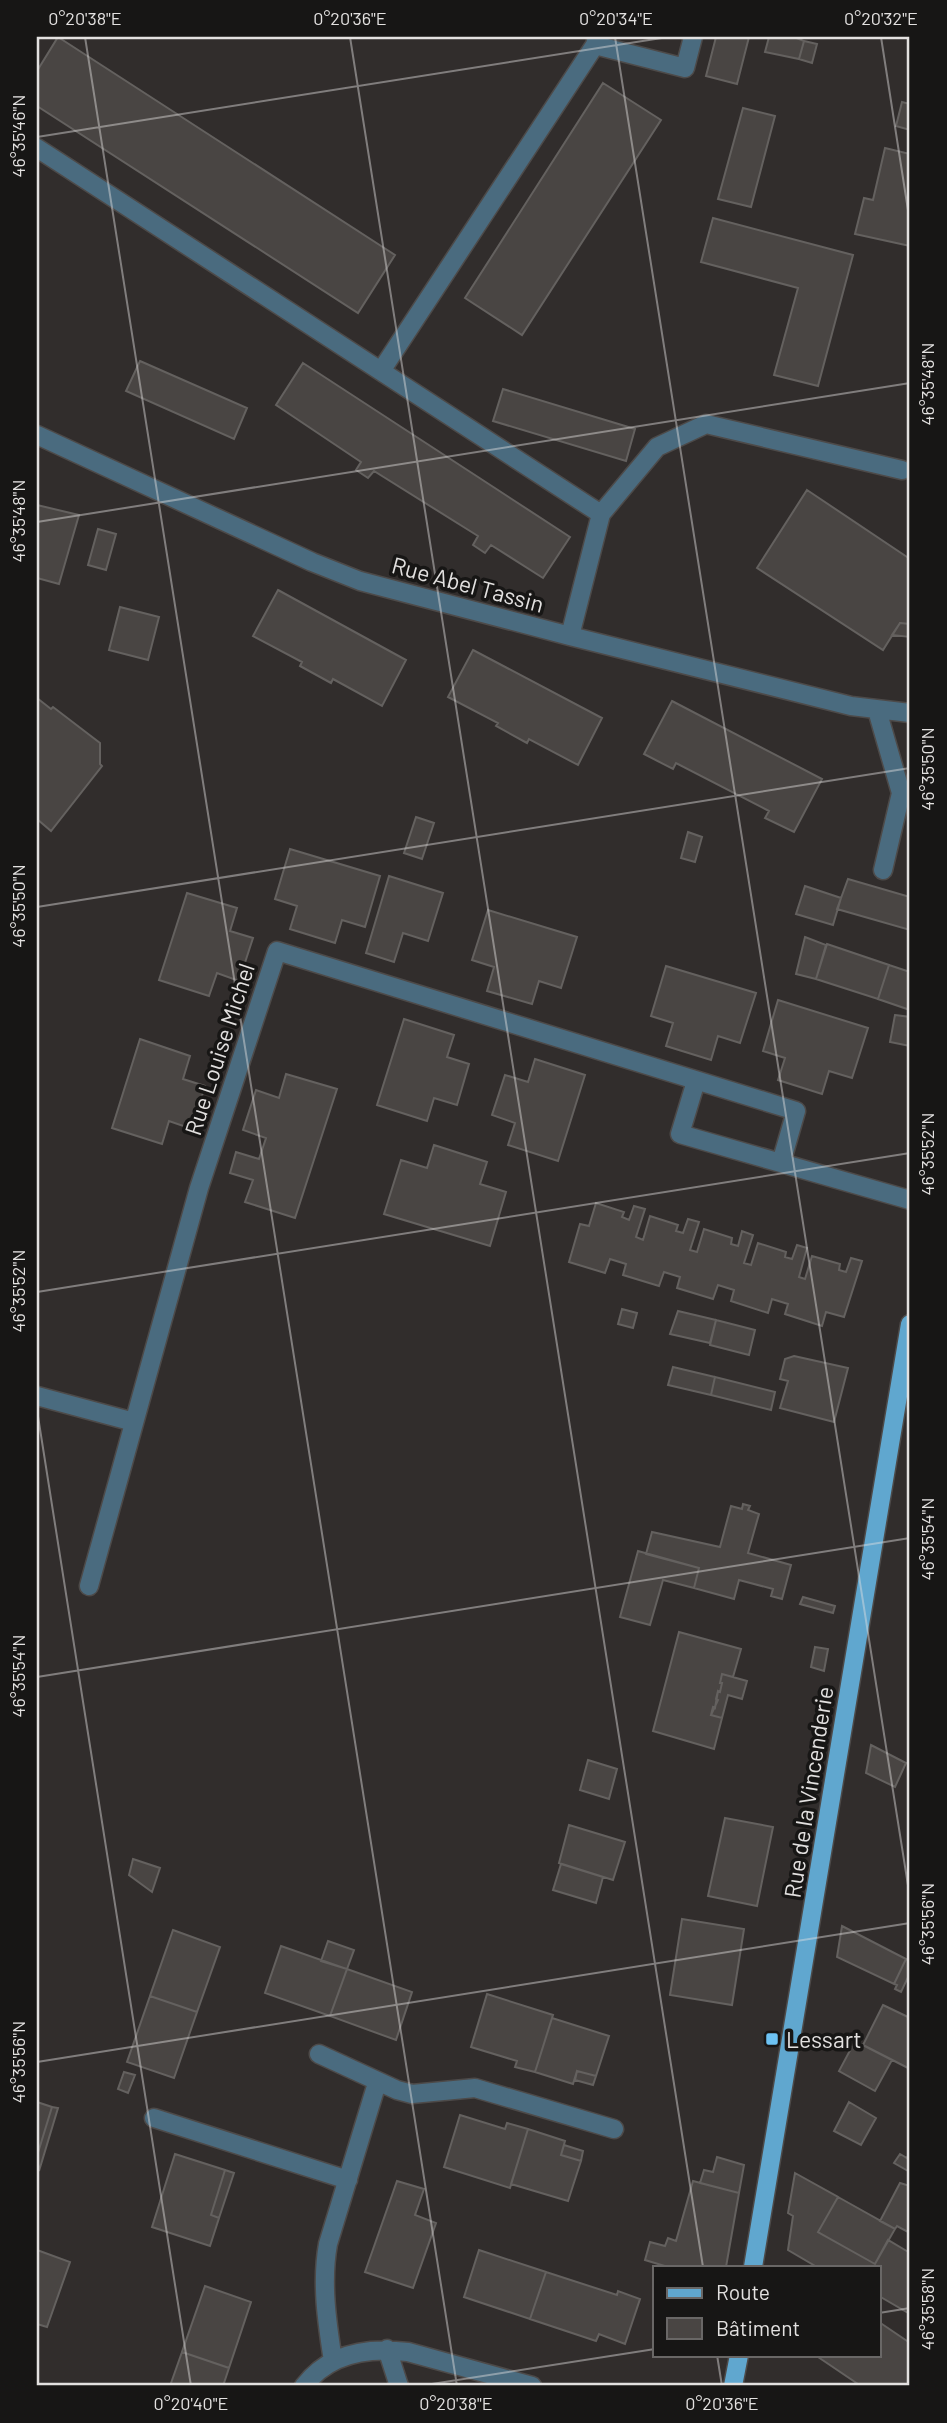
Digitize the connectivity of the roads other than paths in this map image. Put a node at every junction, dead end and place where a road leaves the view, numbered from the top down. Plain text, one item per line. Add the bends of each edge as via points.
1 (693, 37) edge
2 (596, 41) edge
3 (37, 148) edge
4 (381, 371) junction
5 (37, 435) edge
6 (902, 470) dead end
7 (601, 514) junction
8 (570, 636) junction
9 (877, 710) junction
10 (910, 713) edge
11 (883, 870) dead end
12 (696, 1081) junction
13 (781, 1163) junction
14 (910, 1200) edge
15 (910, 1324) edge
16 (37, 1396) edge
17 (134, 1422) junction
18 (89, 1586) dead end
19 (318, 2054) dead end
20 (377, 2083) junction
21 (154, 2118) dead end
22 (614, 2129) dead end
23 (348, 2180) junction
24 (753, 2266) edge
25 (387, 2349) junction
26 (739, 2356) edge
27 (333, 2361) junction
28 (304, 2386) edge
29 (399, 2386) edge
30 (532, 2386) edge
31 (733, 2386) edge

1 - 2 street via 685,68
2 - 4 street
3 - 4 street
4 - 7 street
5 - 8 street, Rue Abel Tassin via 360,581
6 - 7 street via 706,424 657,447
7 - 8 street
8 - 9 street, Rue Abel Tassin
9 - 10 street, Rue Abel Tassin
9 - 11 street via 901,793
12 - 13 street, Rue Louise Michel via 796,1111
12 - 13 street via 680,1134
12 - 17 street, Rue Louise Michel via 277,951 199,1188
13 - 14 street
15 - 24 main road, Rue de la Vincenderie
16 - 17 street
17 - 18 street, Rue Louise Michel
19 - 20 street
20 - 22 street via 412,2094 475,2088
20 - 23 street
21 - 23 street
23 - 27 street via 323,2269
25 - 27 street via 366,2350
25 - 29 street
25 - 30 street
26 - 31 main road
27 - 28 street

